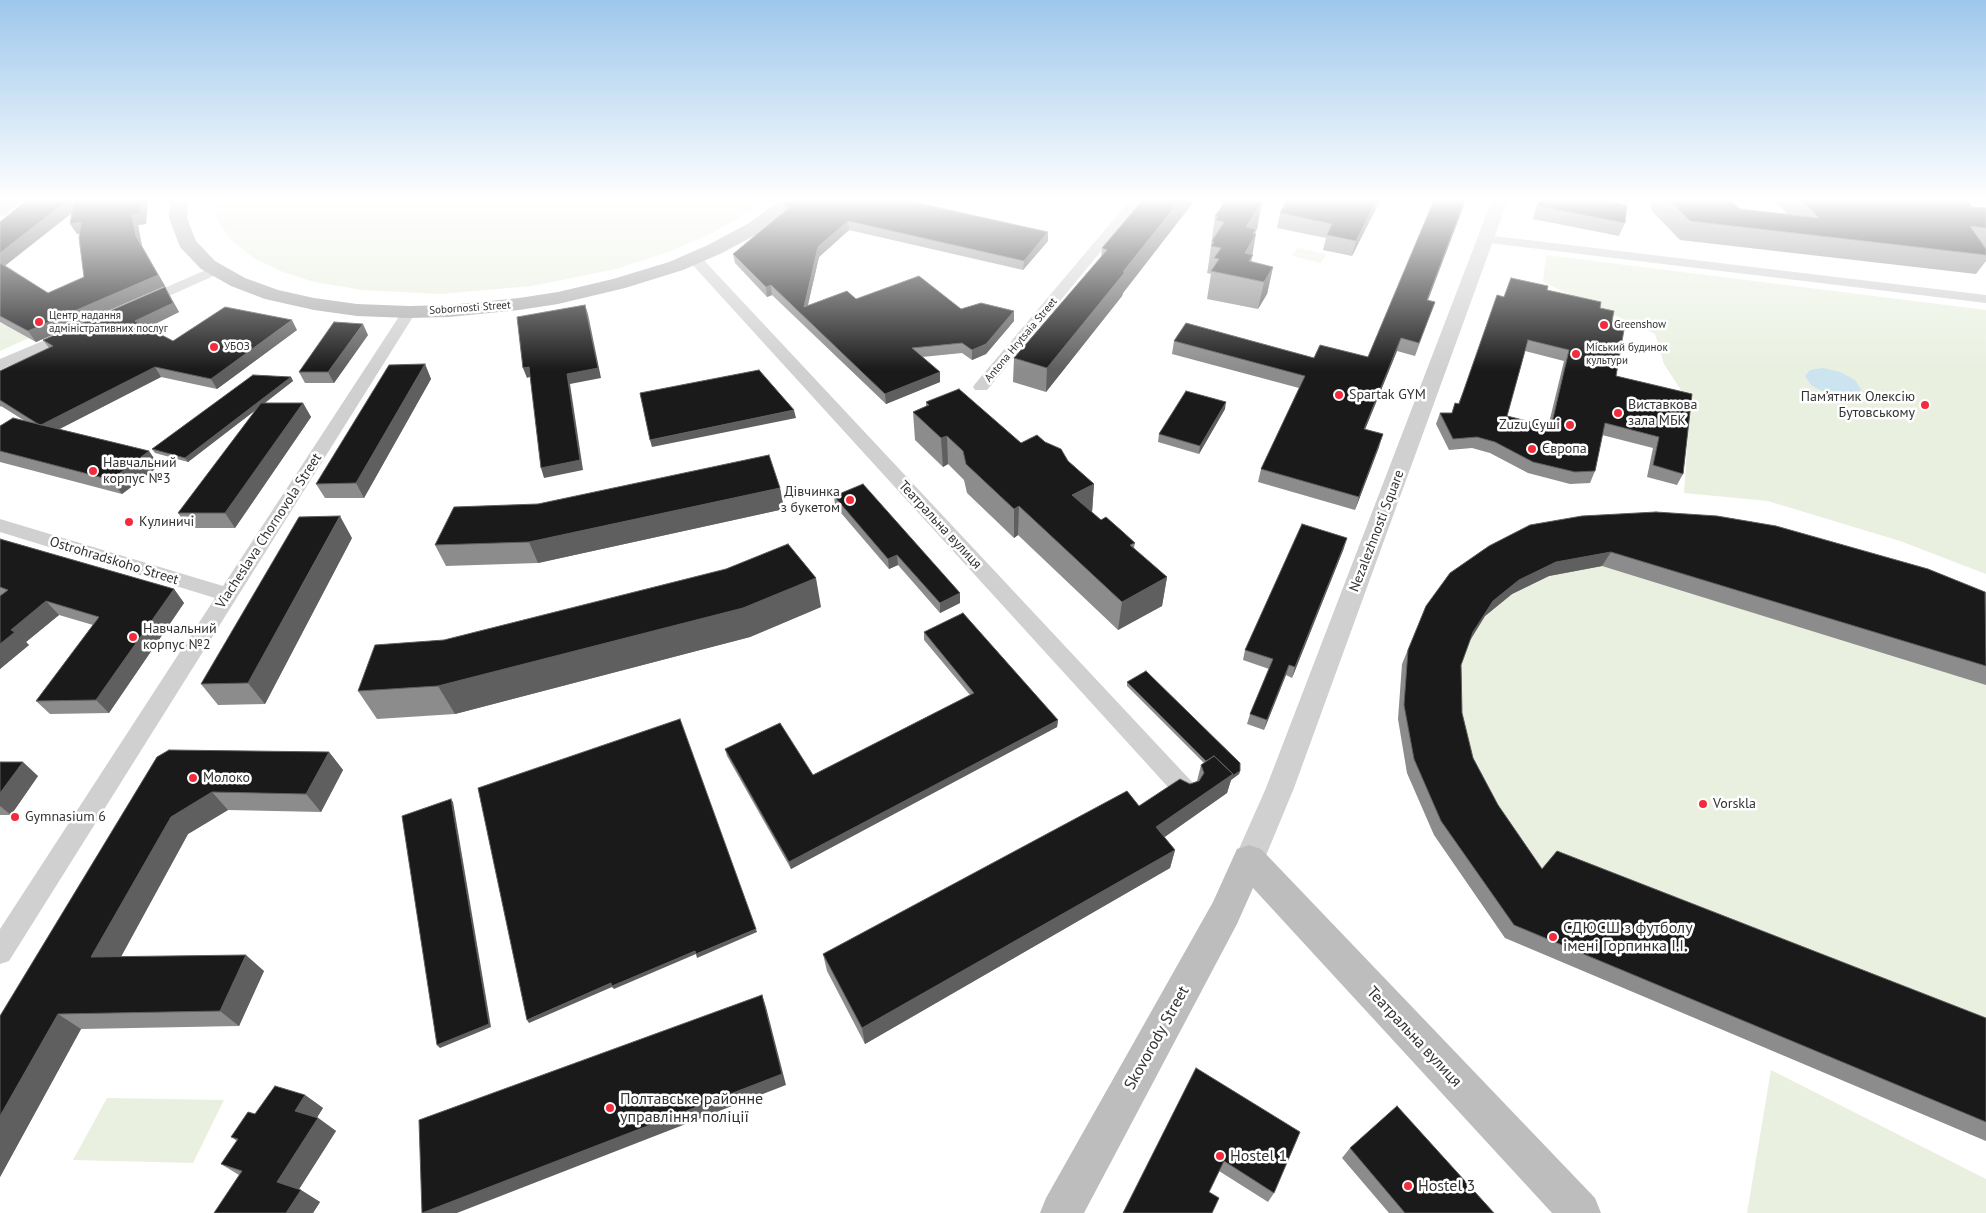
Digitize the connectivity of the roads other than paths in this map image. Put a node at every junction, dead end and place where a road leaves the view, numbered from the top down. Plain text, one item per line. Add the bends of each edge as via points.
1 (200, 257) edge
2 (697, 257) edge
3 (1090, 257) edge
4 (1479, 257) edge
5 (1633, 257) edge
6 (694, 258) junction
7 (215, 270) junction
8 (1986, 299) edge
9 (128, 308) edge
10 (409, 312) junction
11 (84, 328) edge
12 (0, 365) edge
13 (982, 387) dead end
14 (0, 525) edge
15 (228, 595) junction
16 (1186, 791) edge
17 (1249, 860) junction
18 (0, 952) edge
19 (1061, 1213) edge
20 (1580, 1213) edge

1 - 7 main road, Sobornosti Street
2 - 6 main road, Sobornosti Street
3 - 13 street, Antona Hrytsaia Street
4 - 17 street, Nezalezhnosti Square via 1280,788
5 - 8 street
6 - 10 main road, Sobornosti Street via 618,284 558,298 482,309
6 - 16 street, Театральна вулиця
7 - 9 street
7 - 10 main road, Sobornosti Street via 254,289 295,300 357,310
10 - 15 street, Viacheslava Chornovola Street
11 - 12 street
14 - 15 street, Ostrohradskoho Street
15 - 18 street, Viacheslava Chornovola Street
17 - 19 main road, Skovorody Street via 1225,913
17 - 20 main road, Театральна вулиця

